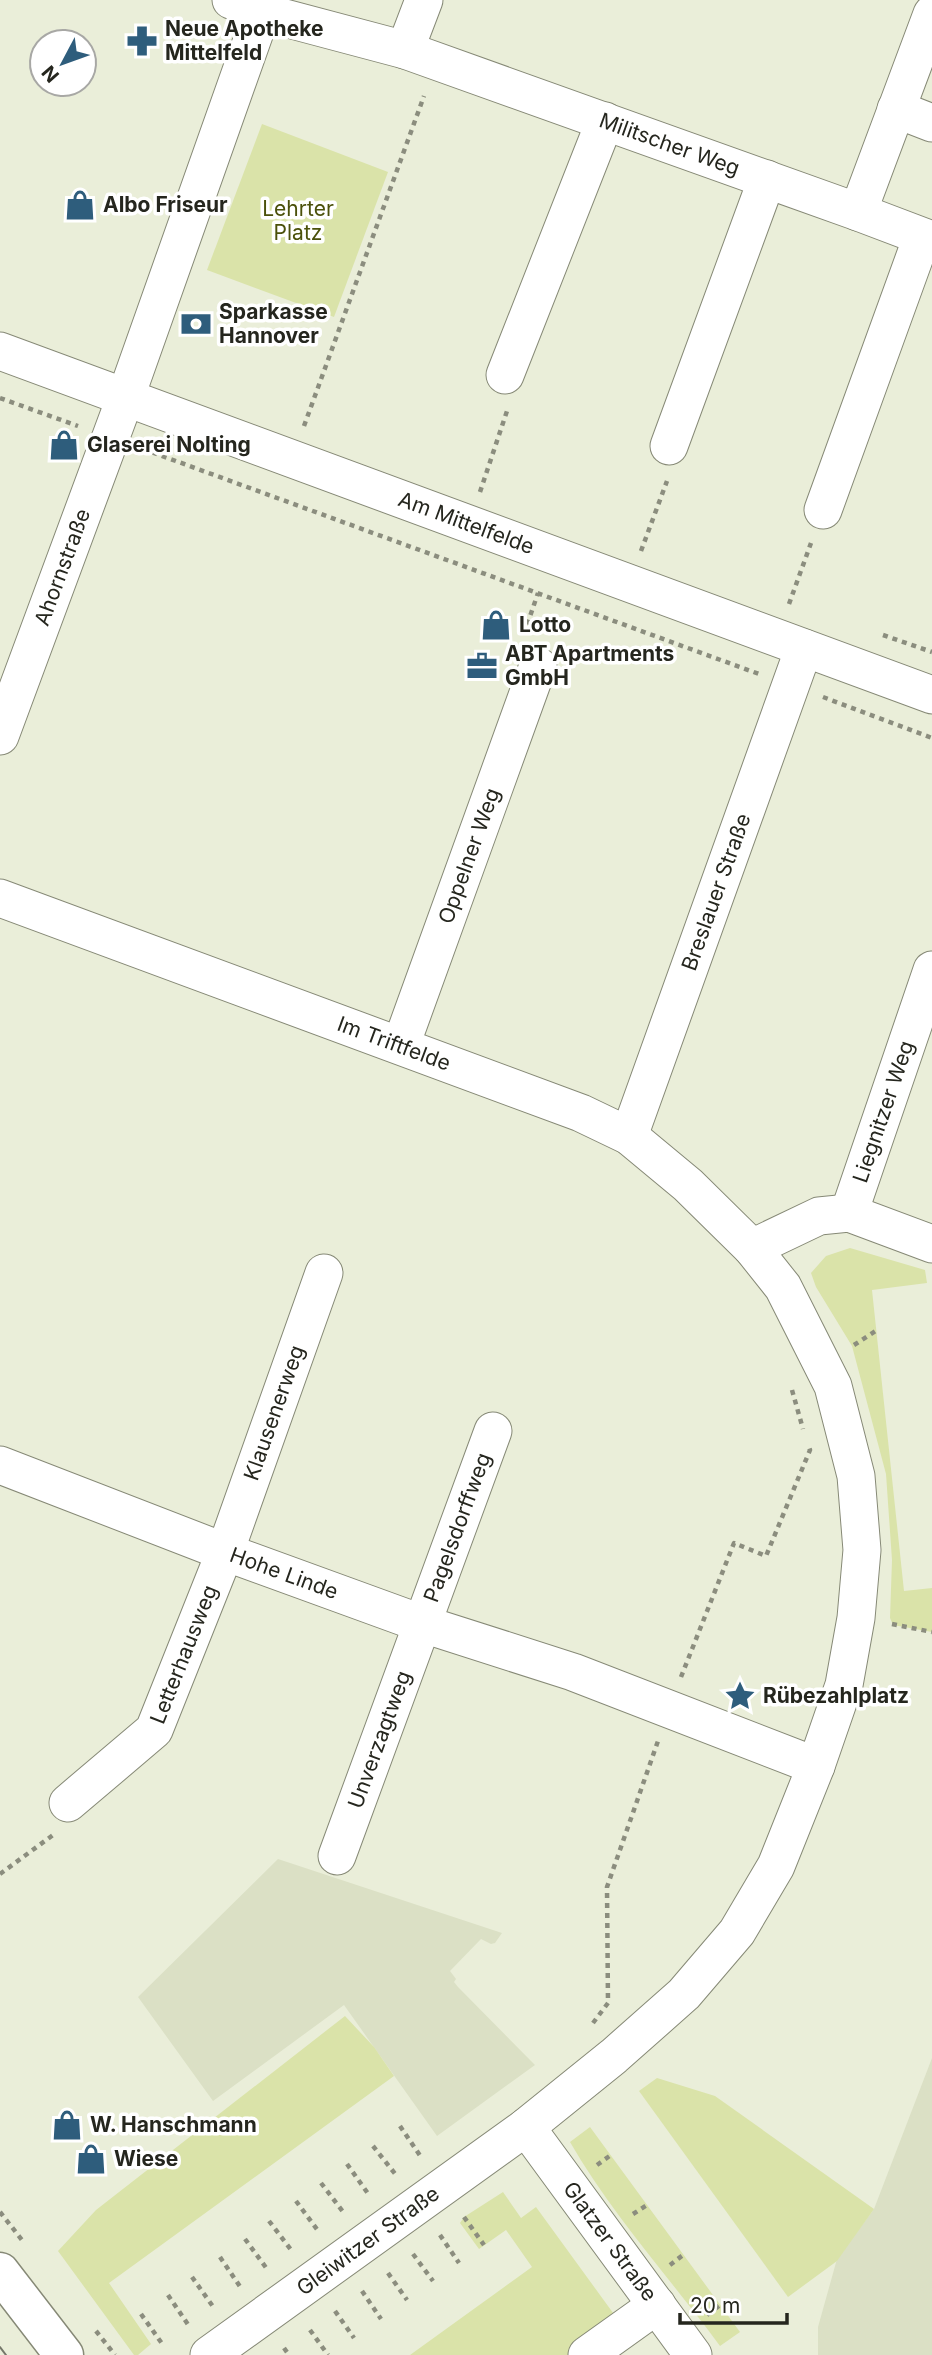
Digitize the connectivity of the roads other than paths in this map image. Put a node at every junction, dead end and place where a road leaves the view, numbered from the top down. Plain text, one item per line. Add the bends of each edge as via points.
1 (424, 0) edge
2 (247, 6) edge
3 (932, 14) edge
4 (421, 55) junction
5 (896, 110) junction
6 (605, 121) junction
7 (932, 123) edge
8 (767, 179) junction
9 (858, 212) junction
10 (927, 239) edge
11 (0, 351) edge
12 (505, 375) road end
13 (125, 396) junction
14 (669, 446) road end
15 (823, 510) road end
16 (790, 643) junction
17 (538, 666) dead end
18 (932, 695) edge
19 (0, 736) edge
20 (0, 898) edge
21 (932, 970) edge
22 (401, 1045) junction
23 (629, 1136) junction
24 (849, 1213) junction
25 (932, 1244) edge
26 (752, 1248) junction
27 (324, 1273) dead end
28 (493, 1431) dead end
29 (0, 1465) edge
30 (225, 1552) junction
31 (423, 1624) junction
32 (816, 1766) junction
33 (68, 1803) road end
34 (337, 1856) dead end
35 (526, 2127) junction
36 (0, 2272) edge
37 (657, 2305) junction
38 (199, 2340) edge
39 (64, 2355) edge
40 (587, 2355) edge
41 (693, 2355) edge

1 - 4 street
2 - 4 street, Militscher Weg
2 - 13 street
3 - 5 street
4 - 6 street, Militscher Weg
5 - 7 street
5 - 9 street
6 - 8 street, Militscher Weg
6 - 12 street
8 - 9 street, Militscher Weg
8 - 14 street
9 - 10 street, Militscher Weg
10 - 15 street
11 - 13 street, Am Mittelfelde
13 - 16 street, Am Mittelfelde
13 - 19 street, Ahornstraße
16 - 18 street, Am Mittelfelde
16 - 23 street, Breslauer Straße
17 - 22 street, Oppelner Weg
20 - 22 street, Im Triftfelde
21 - 24 street, Liegnitzer Weg
22 - 23 street, Im Triftfelde via 581,1113
23 - 26 street, Im Triftfelde
24 - 25 street
24 - 26 street via 819,1216
26 - 32 street via 783,1287 833,1386 856,1476 862,1550 856,1618 844,1685
27 - 30 street, Klausenerweg
28 - 31 street, Pagelsdorffweg
29 - 30 street, Hohe Linde
30 - 31 street, Hohe Linde
30 - 33 street, Letterhausweg via 154,1730
31 - 32 street, Hohe Linde via 573,1672
31 - 34 street, Unverzagtweg
32 - 35 street via 776,1866 737,1932 684,1994
35 - 37 street, Glatzer Straße
35 - 38 street, Gleiwitzer Straße
36 - 39 main road
37 - 40 street
37 - 41 street, Glatzer Straße

